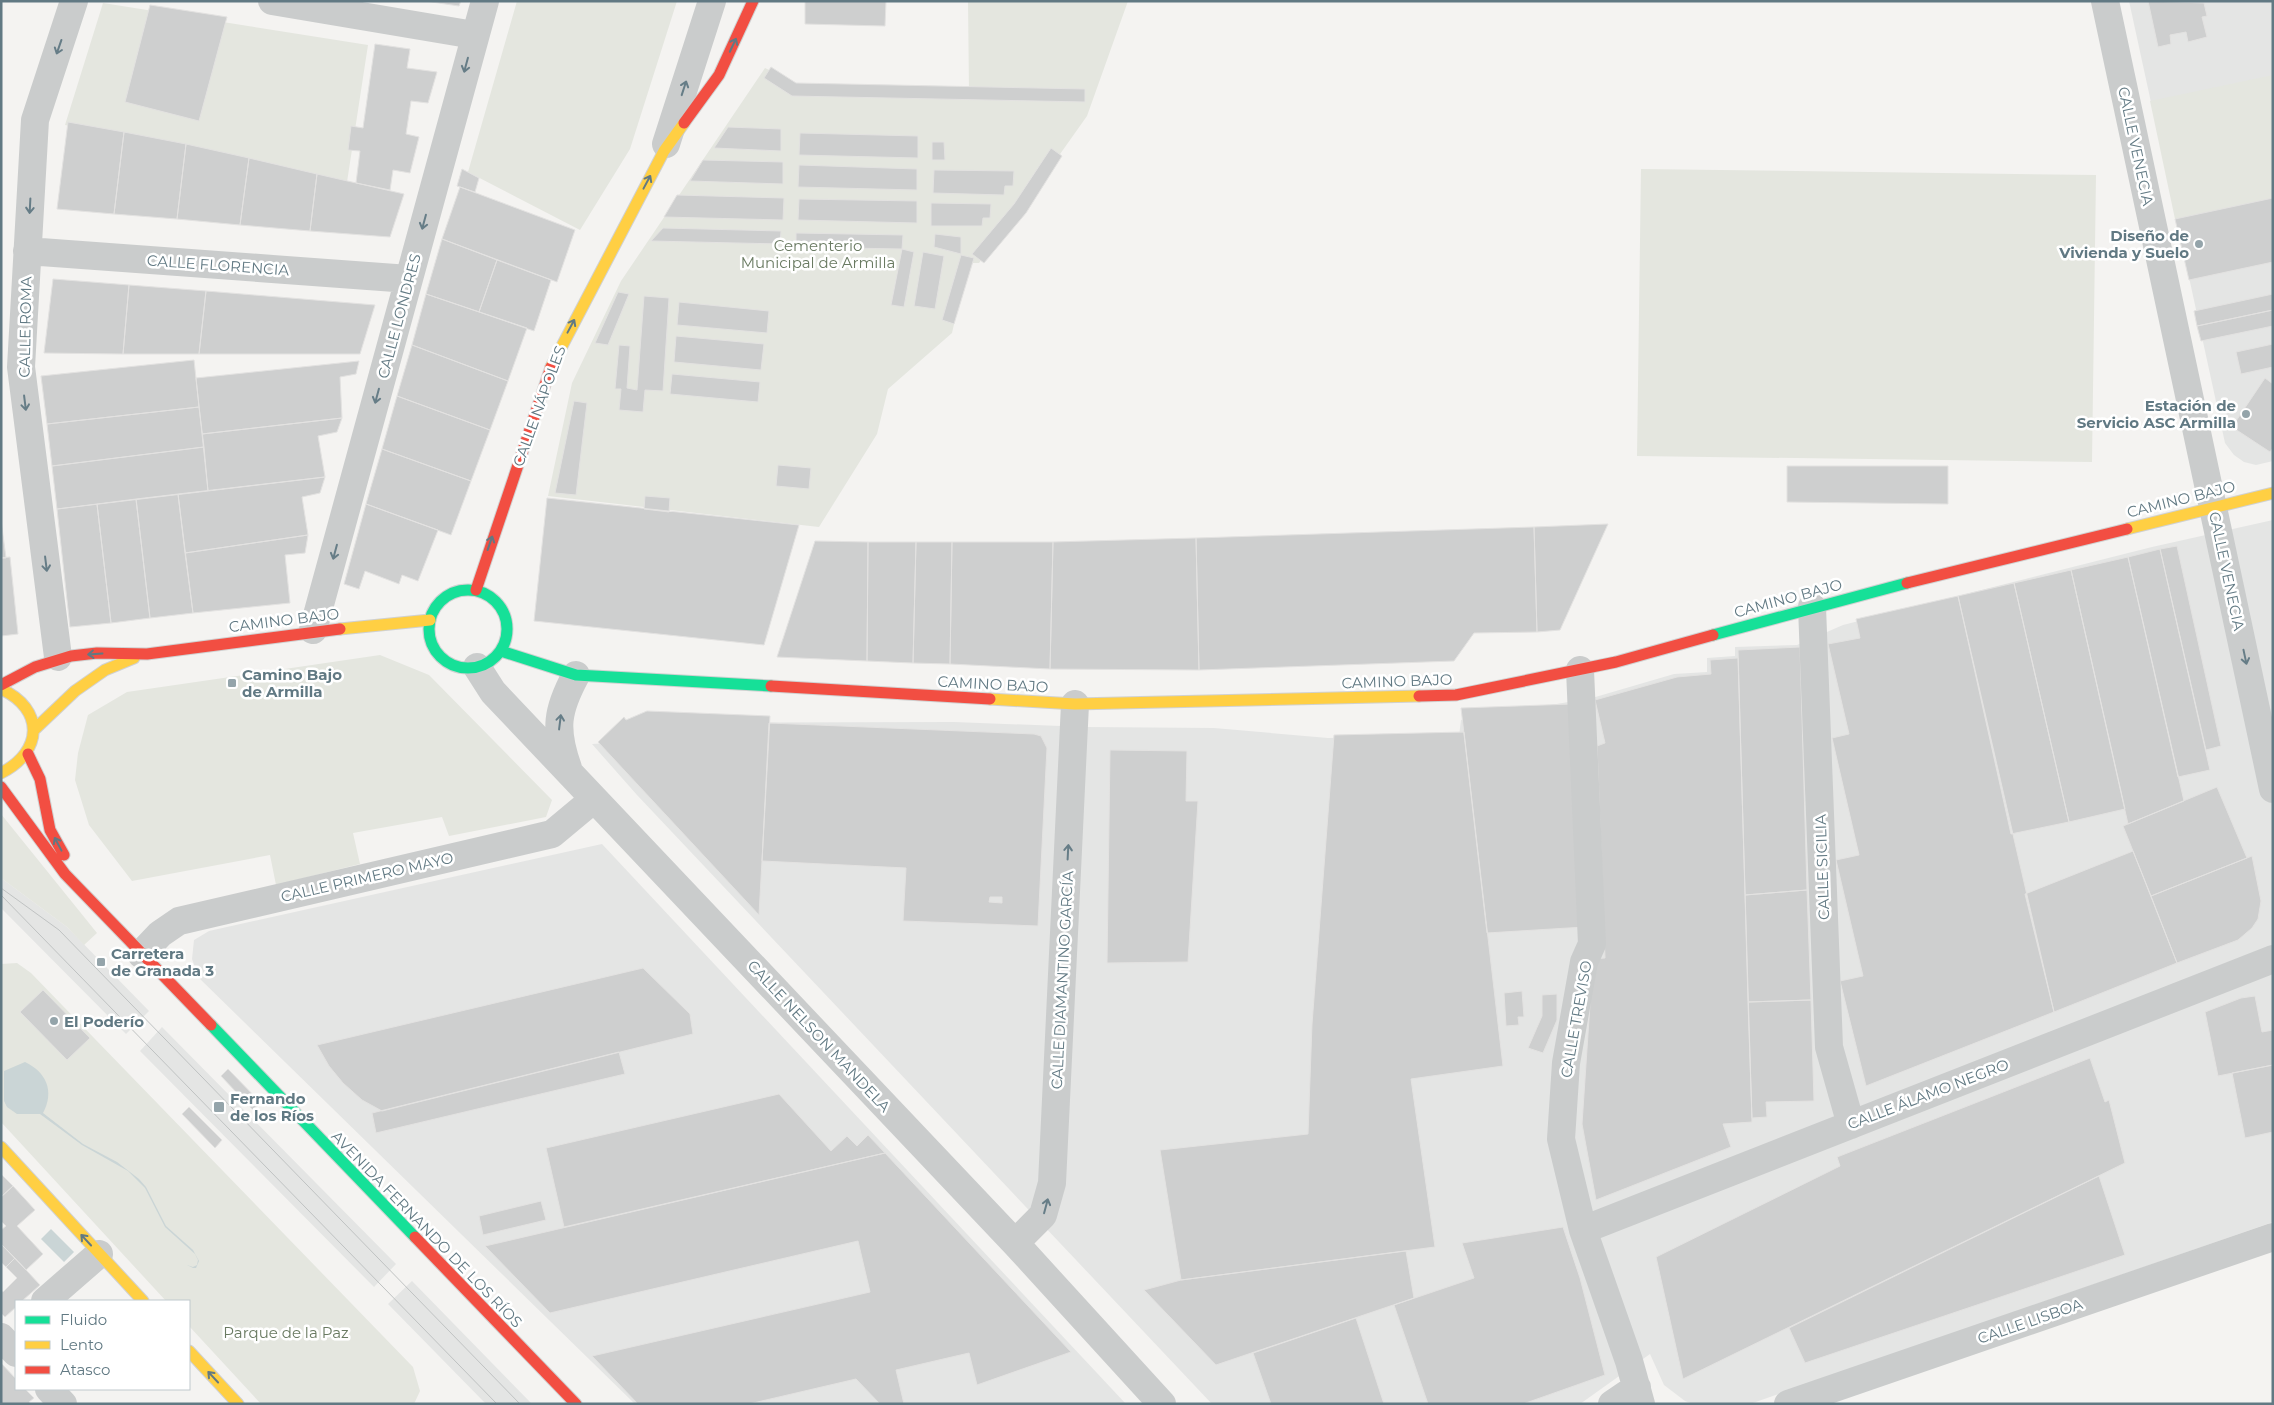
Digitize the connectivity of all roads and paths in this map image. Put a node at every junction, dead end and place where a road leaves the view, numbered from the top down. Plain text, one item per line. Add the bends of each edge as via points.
1 (74, 1) edge
2 (272, 1) edge
3 (485, 1) edge
4 (712, 1) edge
5 (753, 1) edge
6 (2105, 1) edge
7 (474, 35) junction
8 (664, 151) junction
9 (27, 251) junction
10 (409, 279) junction
11 (2273, 493) edge
12 (2213, 506) junction
13 (476, 590) junction
14 (1812, 607) junction
15 (430, 620) junction
16 (314, 630) junction
17 (501, 650) junction
18 (143, 654) junction
19 (58, 657) junction
20 (477, 667) junction
21 (1580, 670) junction
22 (576, 675) junction
23 (1, 684) edge
24 (1, 689) edge
25 (1074, 704) junction
26 (35, 729) junction
27 (28, 754) junction
28 (568, 769) junction
29 (1, 773) edge
30 (1, 787) edge
31 (2273, 789) edge
32 (594, 799) junction
33 (92, 901) junction
34 (140, 954) junction
35 (2273, 959) edge
36 (1851, 1124) junction
37 (1, 1147) edge
38 (1583, 1230) junction
39 (2273, 1238) edge
40 (1015, 1243) junction
41 (99, 1254) junction
42 (46, 1300) edge
43 (142, 1300) edge
44 (190, 1352) edge
45 (50, 1390) edge
46 (1645, 1398) edge
47 (62, 1404) edge
48 (238, 1404) edge
49 (576, 1404) edge
50 (1162, 1404) edge
51 (1612, 1404) edge
52 (1788, 1404) edge

1 -> 9 street, CALLE ROMA via 34,120
2 - 7 street
3 - 7 street, CALLE LONDRES
8 -> 4 street, CALLE NÁPOLES
8 -> 5 street, CALLE NÁPOLES via 719,75
6 - 12 street, CALLE VENECIA
7 -> 10 street, CALLE LONDRES
13 -> 8 street, CALLE NÁPOLES via 554,358
9 - 10 street, CALLE FLORENCIA
9 -> 19 street, CALLE ROMA via 21,367
10 -> 16 street, CALLE LONDRES
11 - 12 street, CAMINO BAJO
12 - 14 street, CAMINO BAJO
12 -> 31 street, CALLE VENECIA
13 - 15 street via 450,594 440,601
13 - 17 street via 495,600 504,611 508,631
14 - 21 street, CAMINO BAJO
14 - 36 street, CALLE SICILIA via 1829,1047
15 - 16 street, CAMINO BAJO
15 - 20 street via 433,646 441,657 456,666
16 - 18 street, CAMINO BAJO
17 - 20 street via 493,660
17 - 22 street, CAMINO BAJO
18 -> 19 street, CAMINO BAJO via 98,653
18 - 26 street, CAMINO BAJO via 105,670 75,691
19 - 23 street, CAMINO BAJO via 20,672
20 - 28 street, CALLE NELSON MANDELA via 493,692
21 - 25 street, CAMINO BAJO via 1456,695
21 - 38 street, CALLE TREVISO via 1592,944 1584,962 1566,1063 1561,1139
22 - 25 street, CAMINO BAJO
28 -> 22 street via 558,726 565,695
24 - 26 street via 15,694 22,701 33,718
40 -> 25 street, CALLE DIAMANTINO GARCÍA via 1043,1215 1052,1183
26 - 27 street
27 - 29 street via 21,763
33 -> 27 street, AVENIDA FERNANDO DE LOS RÍOS via 50,830 40,779
28 - 32 street, CALLE NELSON MANDELA
30 - 33 street, AVENIDA FERNANDO DE LOS RÍOS via 66,874
32 - 34 street, CALLE PRIMERO MAYO via 552,834 179,921
32 - 40 street, CALLE NELSON MANDELA
33 - 34 street, AVENIDA FERNANDO DE LOS RÍOS
34 - 49 street, AVENIDA FERNANDO DE LOS RÍOS
35 - 36 street, CALLE ÁLAMO NEGRO
36 - 38 street, CALLE ÁLAMO NEGRO
41 -> 37 street
38 - 46 street, CALLE TREVISO
39 - 52 street, CALLE LISBOA
40 - 50 street, CALLE NELSON MANDELA
41 - 42 street
41 - 43 street
48 -> 44 street
45 - 47 street
46 - 51 street

